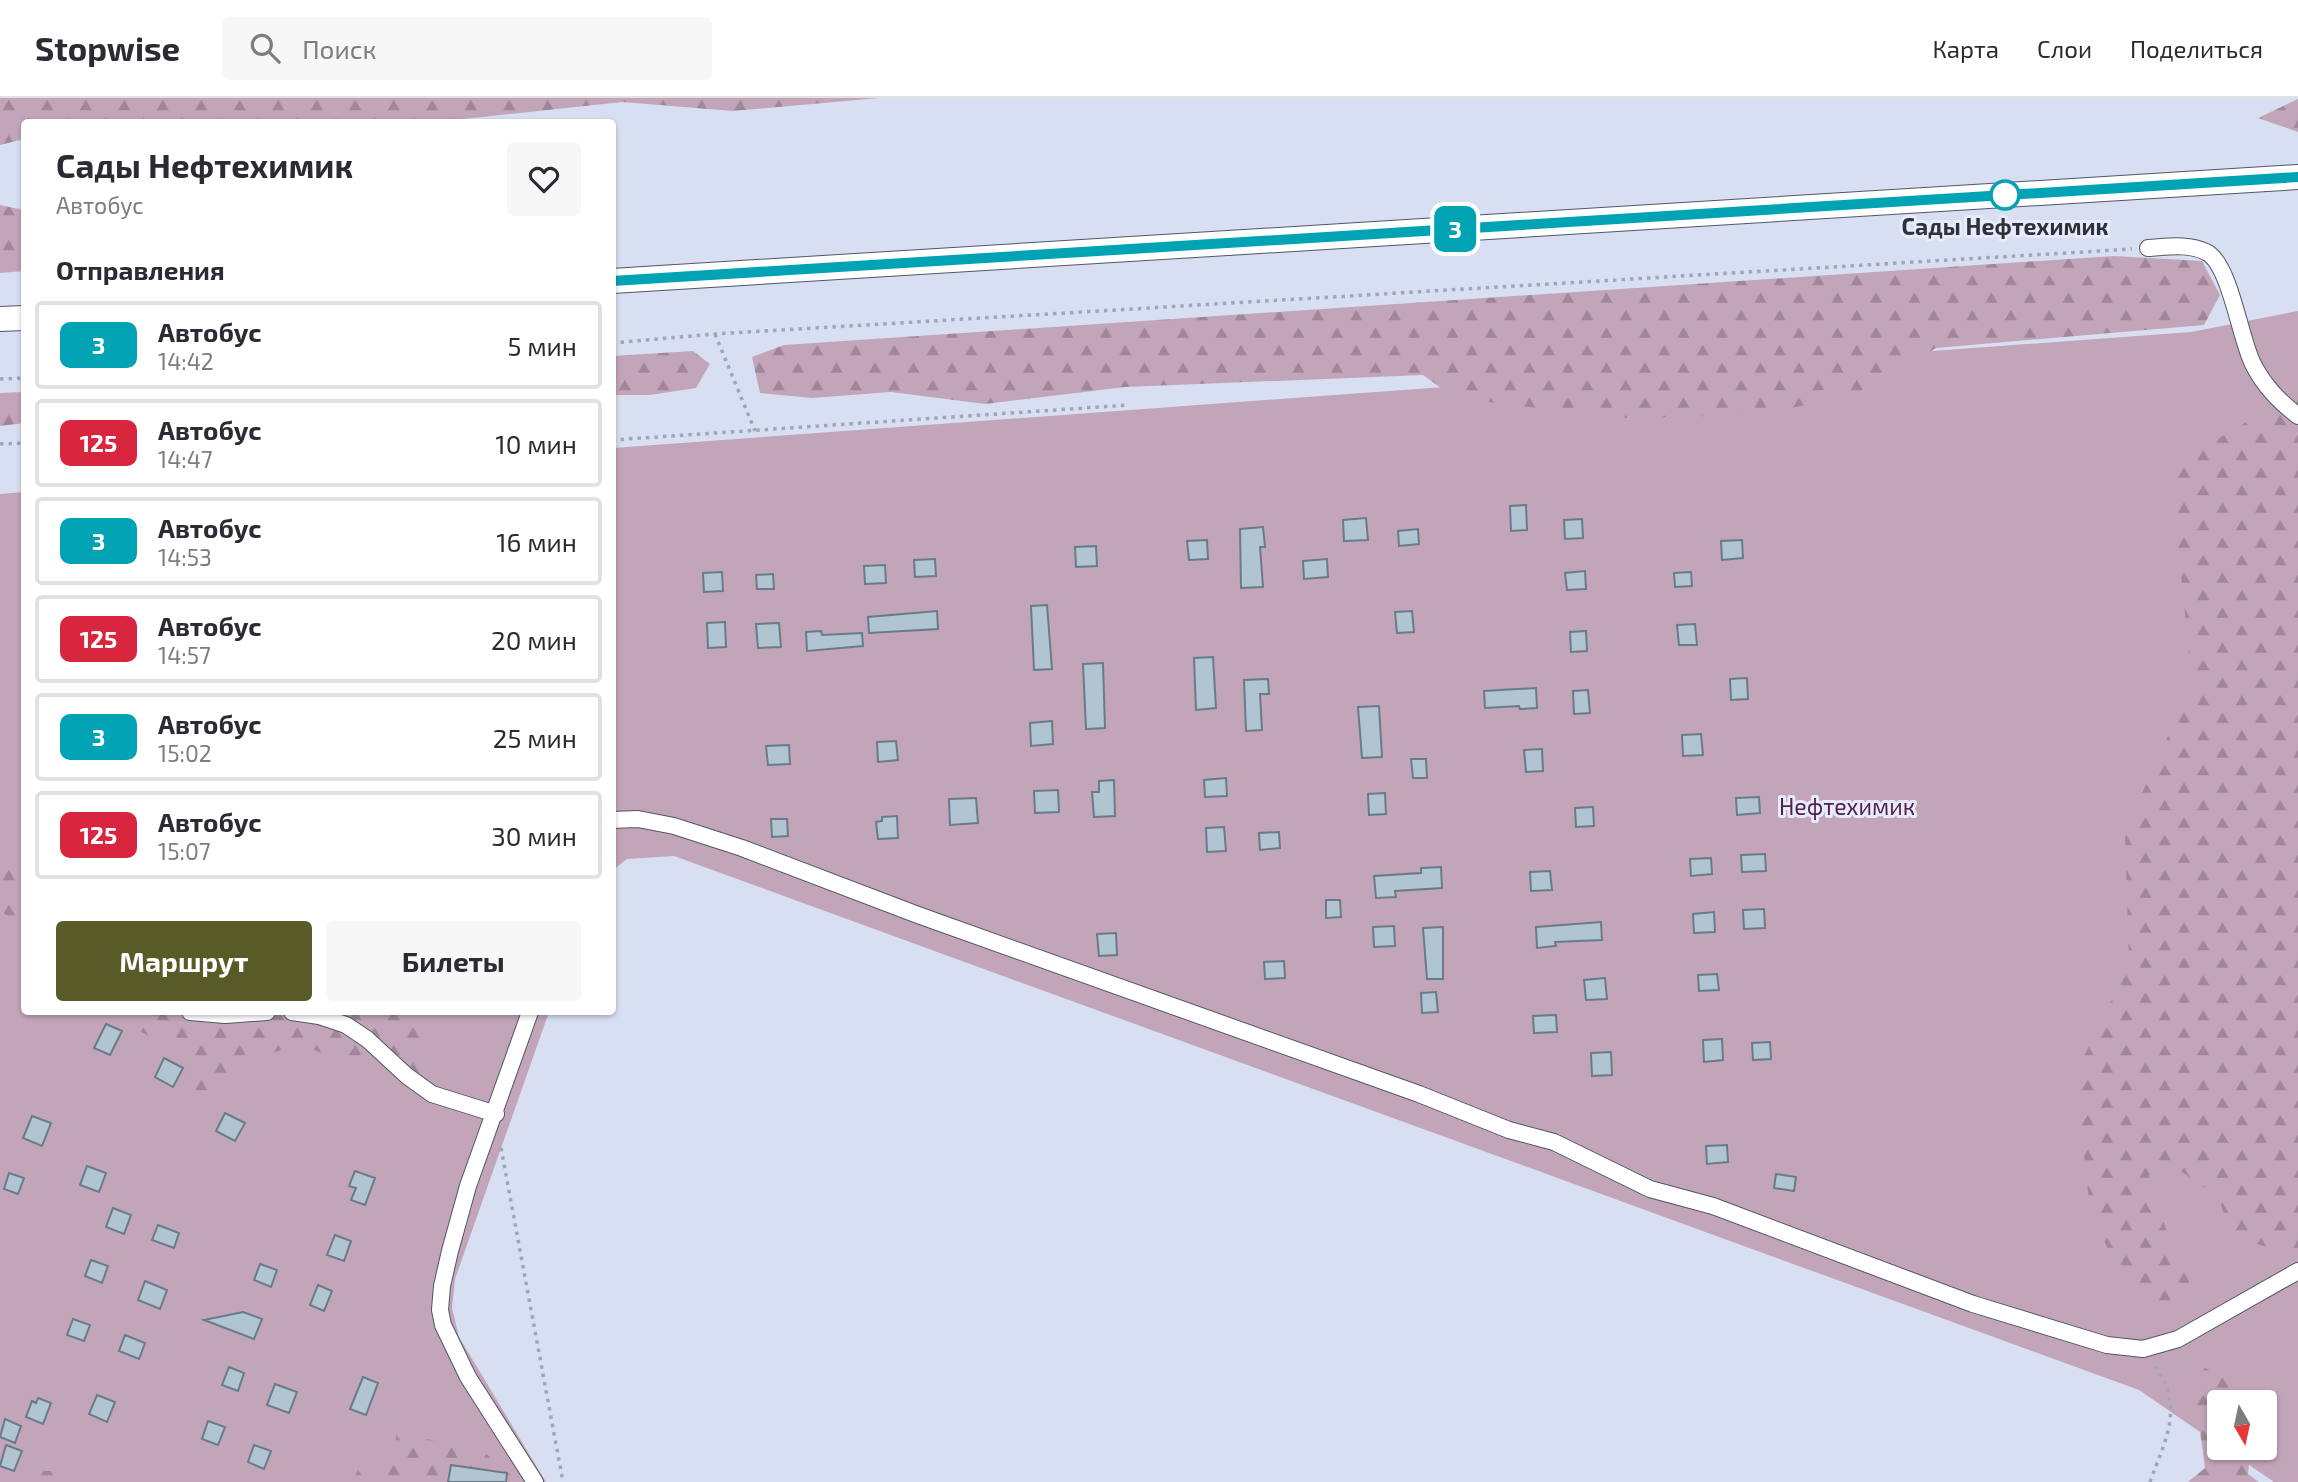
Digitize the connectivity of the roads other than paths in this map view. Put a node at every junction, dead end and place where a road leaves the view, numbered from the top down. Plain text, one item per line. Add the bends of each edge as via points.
1 (2298, 177) edge
2 (2148, 248) road end
3 (616, 281) edge
4 (21, 318) edge
5 (0, 319) edge
6 (2298, 416) edge
7 (616, 820) edge
8 (312, 1015) edge
9 (529, 1015) edge
10 (495, 1114) junction
11 (2298, 1271) edge
12 (535, 1482) edge

1 - 3 main road
2 - 6 street via 2183,246 2208,252 2221,267 2252,363 2273,396
4 - 5 main road
7 - 11 street via 674,826 742,848 1509,1130 1554,1142 1650,1189 1713,1206 1973,1304 2107,1345 2143,1349 2178,1339
8 - 10 street via 346,1025 432,1094
9 - 10 street
10 - 12 street via 468,1186 440,1310 468,1377

